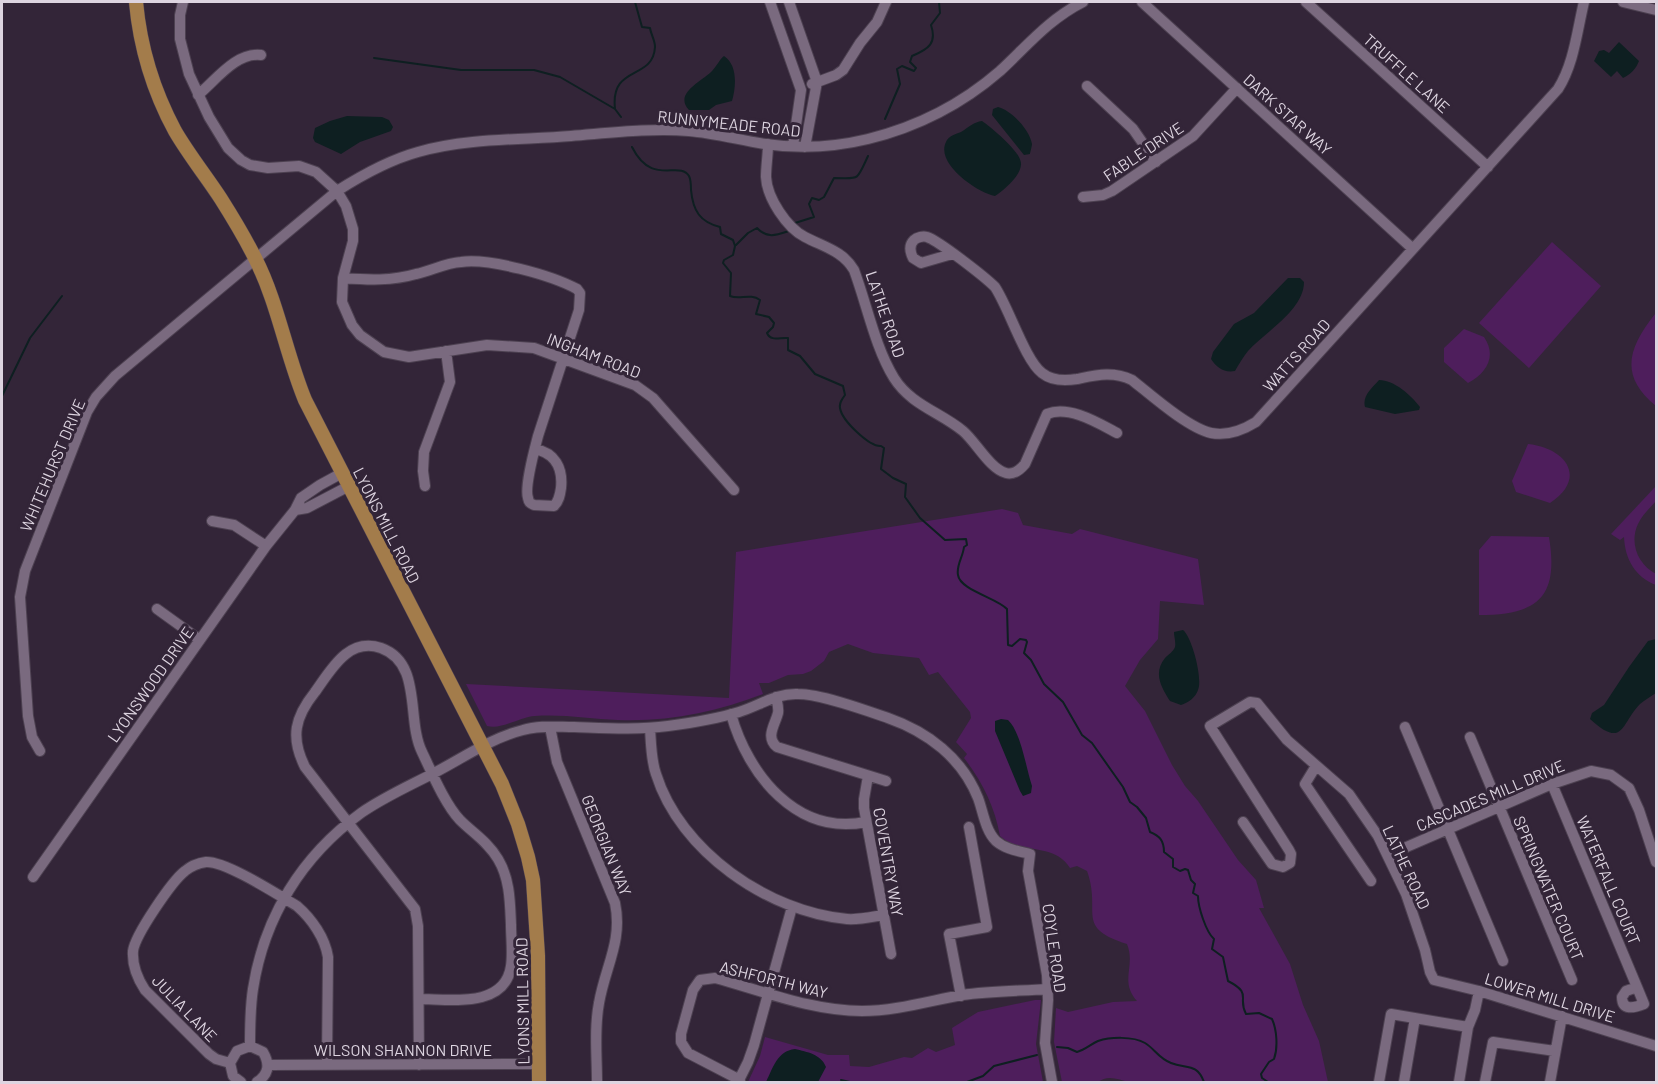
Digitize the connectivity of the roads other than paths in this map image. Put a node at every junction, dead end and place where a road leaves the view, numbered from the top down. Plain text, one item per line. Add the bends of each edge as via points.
1 (136, 2) edge
2 (183, 2) edge
3 (771, 2) edge
4 (789, 2) edge
5 (886, 2) edge
6 (1083, 2) edge
7 (1142, 2) edge
8 (1306, 2) edge
9 (1584, 2) edge
10 (1623, 2) edge
11 (1654, 6) edge
12 (261, 56) dead end
13 (817, 82) junction
14 (1087, 86) dead end
15 (1237, 88) junction
16 (801, 90) junction
17 (198, 95) junction
18 (768, 144) junction
19 (793, 146) junction
20 (805, 147) junction
21 (1156, 162) junction
22 (1488, 167) junction
23 (337, 191) junction
24 (1083, 197) dead end
25 (1413, 249) junction
26 (952, 254) dead end
27 (256, 260) junction
28 (343, 278) junction
29 (446, 351) junction
30 (563, 358) junction
31 (1116, 433) dead end
32 (535, 449) junction
33 (342, 472) junction
34 (349, 486) junction
35 (425, 486) dead end
36 (734, 490) dead end
37 (295, 510) junction
38 (212, 521) dead end
39 (266, 546) junction
40 (157, 609) dead end
41 (200, 640) junction
42 (776, 697) junction
43 (731, 714) junction
44 (550, 727) junction
45 (1405, 727) dead end
46 (650, 728) junction
47 (1470, 737) dead end
48 (482, 747) junction
49 (40, 750) dead end
50 (1316, 766) junction
51 (434, 773) junction
52 (868, 776) junction
53 (886, 781) dead end
54 (1552, 784) junction
55 (1499, 807) junction
56 (866, 822) junction
57 (1243, 822) dead end
58 (349, 823) junction
59 (969, 827) dead end
60 (1447, 829) junction
61 (1388, 855) junction
62 (1656, 862) edge
63 (33, 877) dead end
64 (1371, 881) dead end
65 (284, 899) junction
66 (792, 907) junction
67 (883, 915) junction
68 (891, 954) dead end
69 (1503, 961) dead end
70 (1434, 980) joint
71 (1572, 980) dead end
72 (1637, 987) dead end
73 (1048, 989) junction
74 (1479, 991) junction
75 (768, 993) junction
76 (961, 996) junction
77 (418, 999) junction
78 (1562, 1016) junction
79 (1415, 1018) junction
80 (1468, 1027) junction
81 (250, 1046) junction
82 (1656, 1046) edge
83 (1556, 1051) junction
84 (230, 1063) junction
85 (327, 1063) junction
86 (539, 1064) junction
87 (268, 1065) junction
88 (419, 1065) junction
89 (739, 1081) edge
90 (241, 1083) edge
91 (257, 1083) edge
92 (539, 1083) edge
93 (597, 1083) edge
94 (1052, 1083) edge
95 (1379, 1083) edge
96 (1404, 1083) edge
97 (1459, 1083) edge
98 (1485, 1083) edge
99 (1550, 1083) edge

1 - 27 main road, LYONS MILL ROAD via 145,52 168,116
2 - 17 street via 180,39
3 - 16 street
4 - 13 street
5 - 13 street via 877,22 843,70
6 - 20 street, RUNNYMEADE ROAD via 1042,29 980,87 934,116 867,139
7 - 15 street, DARK STAR WAY
8 - 22 street, TRUFFLE LANE
9 - 22 street, WATTS ROAD via 1566,77
10 - 11 street
12 - 17 street via 253,54 237,61
13 - 16 street
13 - 20 street
14 - 21 street via 1133,129
15 - 21 street, FABLE DRIVE via 1193,136
15 - 25 street, DARK STAR WAY
16 - 19 street
17 - 23 street via 220,136 241,160 259,167 307,168 324,177
18 - 19 street, RUNNYMEADE ROAD
18 - 23 street, RUNNYMEADE ROAD via 668,130 483,142 418,152 377,167
18 - 31 street, LATHE ROAD via 767,184 782,216 793,230 850,262 884,358 894,378 912,399 961,430 1005,473 1020,470 1025,464 1047,414 1070,413
19 - 20 street, RUNNYMEADE ROAD
21 - 24 street, FABLE DRIVE via 1112,192
22 - 25 street, WATTS ROAD
23 - 27 street, RUNNYMEADE ROAD
23 - 28 street, INGHAM ROAD via 353,229
25 - 26 street, WATTS ROAD via 1256,422 1219,434 1191,423 1121,375 1060,381 1044,375 1031,358 995,287
27 - 33 main road, LYONS MILL ROAD via 295,376
27 - 49 street, WHITEHURST DRIVE via 115,376 96,397 79,431 25,571 20,597 28,716 32,737
28 - 29 street, INGHAM ROAD via 346,314 371,345 409,357
28 - 30 street via 389,279 474,261 509,266 570,285 580,293 581,300
29 - 30 street, INGHAM ROAD via 500,345 534,348
29 - 35 street via 450,382 424,452
30 - 32 street
30 - 36 street, INGHAM ROAD via 646,392
32 - 32 street via 528,498 534,506 554,506 560,495 560,467 549,454
33 - 34 main road, LYONS MILL ROAD
33 - 37 street, LYONSWOOD DRIVE via 301,498
34 - 37 street via 307,508
34 - 48 main road, LYONS MILL ROAD
37 - 39 street, LYONSWOOD DRIVE
38 - 39 street via 234,525
39 - 41 street, LYONSWOOD DRIVE
40 - 41 street
41 - 63 street, LYONSWOOD DRIVE
42 - 43 street
42 - 52 street via 773,744
42 - 73 street, COYLE ROAD via 810,694 889,718 920,732 948,754 965,773 991,835 1009,849 1030,854 1028,871
43 - 46 street
43 - 56 street via 750,762 784,800 828,824
44 - 46 street
44 - 48 street via 523,730
44 - 93 street, GEORGIAN WAY via 557,762 617,913 618,932 599,1004
45 - 60 street
46 - 66 street via 655,773 688,831 742,881
47 - 55 street, SPRINGWATER COURT
48 - 51 street
48 - 86 main road, LYONS MILL ROAD via 502,784 528,857 538,956
50 - 57 street, LATHE ROAD via 1287,740 1257,703 1244,704 1210,726 1289,850 1290,863 1283,867 1272,864
50 - 61 street, LATHE ROAD via 1349,794
50 - 64 street via 1305,784
51 - 58 street
51 - 58 street via 418,742 404,667 379,647 352,649 342,656 303,707 296,731 305,767
51 - 77 street via 459,820 493,850 504,870 510,903 511,967 504,984 487,996
52 - 53 street
52 - 56 street, COVENTRY WAY
54 - 55 street, CASCADES MILL DRIVE
54 - 62 street, CASCADES MILL DRIVE via 1591,771 1621,781 1634,796
54 - 72 street, WATERFALL COURT
55 - 60 street, CASCADES MILL DRIVE
55 - 71 street, SPRINGWATER COURT
56 - 67 street, COVENTRY WAY
58 - 65 street via 306,863
58 - 77 street via 415,909
59 - 76 street via 987,927 949,934
60 - 61 street, CASCADES MILL DRIVE
60 - 69 street
61 - 70 street, LATHE ROAD via 1409,902
65 - 81 street via 257,967
65 - 84 street, JULIA LANE via 225,866 200,863 179,877 136,940 133,962 145,990 210,1054
65 - 85 street, JULIA LANE via 303,912 327,948
66 - 67 street via 848,919
66 - 75 street
67 - 68 street, COVENTRY WAY
70 - 74 street, LOWER MILL DRIVE
73 - 76 street, ASHFORTH WAY
73 - 94 street, COYLE ROAD via 1045,1043
74 - 78 street, LOWER MILL DRIVE
74 - 80 street
75 - 76 street, ASHFORTH WAY via 830,1009 861,1011
75 - 89 street
75 - 89 street, ASHFORTH WAY via 715,978 700,980 693,990 681,1034 684,1047 688,1053
77 - 88 street
78 - 82 street, LOWER MILL DRIVE
78 - 83 street
79 - 80 street
79 - 95 street via 1391,1014
79 - 96 street
80 - 97 street
81 - 84 street via 237,1051
81 - 87 street via 263,1052
83 - 98 street via 1492,1042
83 - 99 street
84 - 90 street via 233,1076
85 - 87 street, WILSON SHANNON DRIVE
85 - 88 street, WILSON SHANNON DRIVE
86 - 88 street, WILSON SHANNON DRIVE
86 - 92 main road, LYONS MILL ROAD
87 - 91 street

